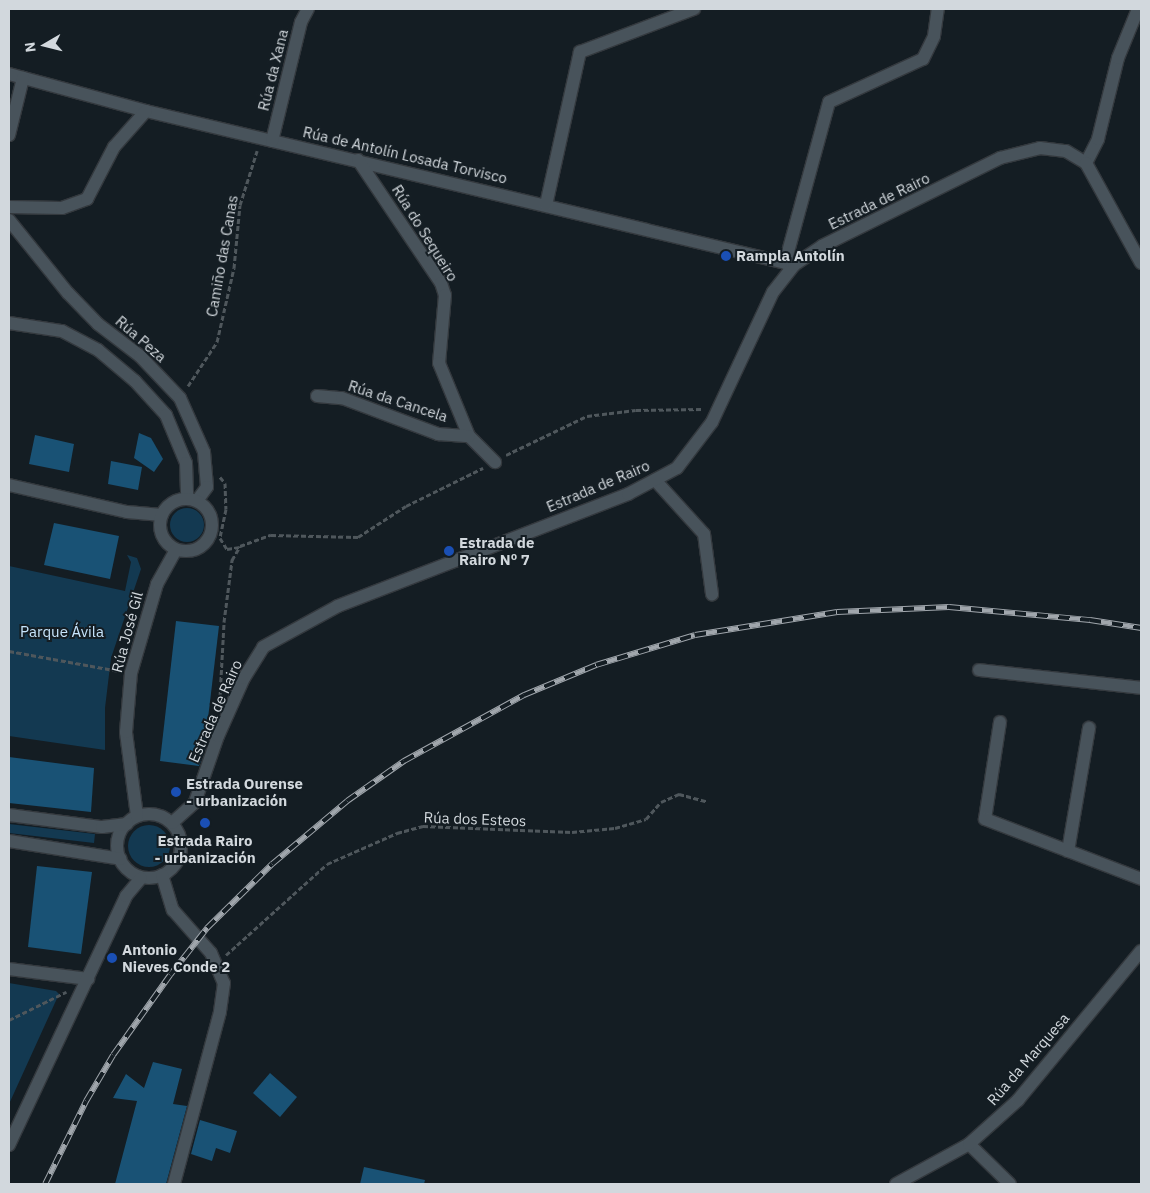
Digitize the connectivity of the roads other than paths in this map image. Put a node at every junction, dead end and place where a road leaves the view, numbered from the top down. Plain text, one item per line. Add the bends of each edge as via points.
1 (308, 9) edge
2 (694, 9) edge
3 (938, 9) edge
4 (1138, 9) edge
5 (9, 74) edge
6 (23, 78) junction
7 (146, 111) junction
8 (9, 135) edge
9 (267, 140) junction
10 (358, 160) junction
11 (1086, 163) junction
12 (546, 205) junction
13 (9, 207) edge
14 (9, 220) edge
15 (1141, 263) edge
16 (790, 264) junction
17 (9, 323) edge
18 (317, 396) dead end
19 (469, 436) junction
20 (495, 462) road end
21 (655, 480) junction
22 (9, 485) edge
23 (192, 500) junction
24 (162, 514) junction
25 (176, 550) junction
26 (712, 594) dead end
27 (979, 670) dead end
28 (1141, 688) edge
29 (1000, 722) dead end
30 (1089, 728) dead end
31 (9, 815) edge
32 (132, 820) junction
33 (172, 822) junction
34 (9, 842) edge
35 (1068, 851) junction
36 (121, 859) junction
37 (162, 875) junction
38 (141, 878) junction
39 (1141, 879) edge
40 (1141, 951) edge
41 (9, 969) edge
42 (88, 979) junction
43 (970, 1144) junction
44 (9, 1145) edge
45 (174, 1184) edge
46 (896, 1184) edge
47 (1010, 1184) edge

1 - 9 street, Rúa da Xana
2 - 12 street via 580,52
3 - 16 street via 934,36 923,59 830,102
4 - 11 street via 1118,58 1098,139
5 - 6 street, Rúa de Antolín Losada Torvisco
6 - 7 street, Rúa de Antolín Losada Torvisco
6 - 8 street
7 - 9 street, Rúa de Antolín Losada Torvisco
7 - 13 street via 114,147 87,198 62,208
9 - 10 street, Rúa de Antolín Losada Torvisco
10 - 12 street, Rúa de Antolín Losada Torvisco
10 - 19 street, Rúa do Sequeiro via 441,284 445,295 439,363
11 - 15 street
11 - 16 street, Estrada de Rairo via 1066,151 1040,148 1000,158
12 - 16 street, Rúa de Antolín Losada Torvisco
14 - 23 street, Rúa Peza via 98,324 140,356 180,398 205,459 207,486
16 - 21 street, Estrada de Rairo via 773,292 718,409 678,468
17 - 23 street via 62,331 98,350 135,382 166,415 186,463
18 - 19 street, Rúa da Cancela via 342,398 438,434
19 - 20 street, Rúa do Sequeiro
21 - 26 street via 704,534
21 - 33 street, Estrada de Rairo via 619,497 338,606 263,646 244,678 218,736 195,802
22 - 24 street via 127,512
23 - 24 street via 172,503
23 - 25 street via 211,515 211,536 196,550
24 - 25 street via 162,535
25 - 32 street, Rúa José Gil via 156,584 132,673 126,732
27 - 28 street
29 - 35 street via 985,819
30 - 35 street
31 - 32 street via 102,827
32 - 33 street via 161,816
32 - 36 street via 119,840
33 - 37 street via 181,844 179,857
34 - 36 street
35 - 39 street
36 - 38 street via 127,869
37 - 38 street
37 - 45 street via 173,910 212,953 224,983 220,1012
38 - 42 street via 126,896
40 - 43 street, Rúa da Marquesa via 1018,1100
41 - 42 street
42 - 44 street
43 - 46 street, Rúa da Marquesa
43 - 47 street

